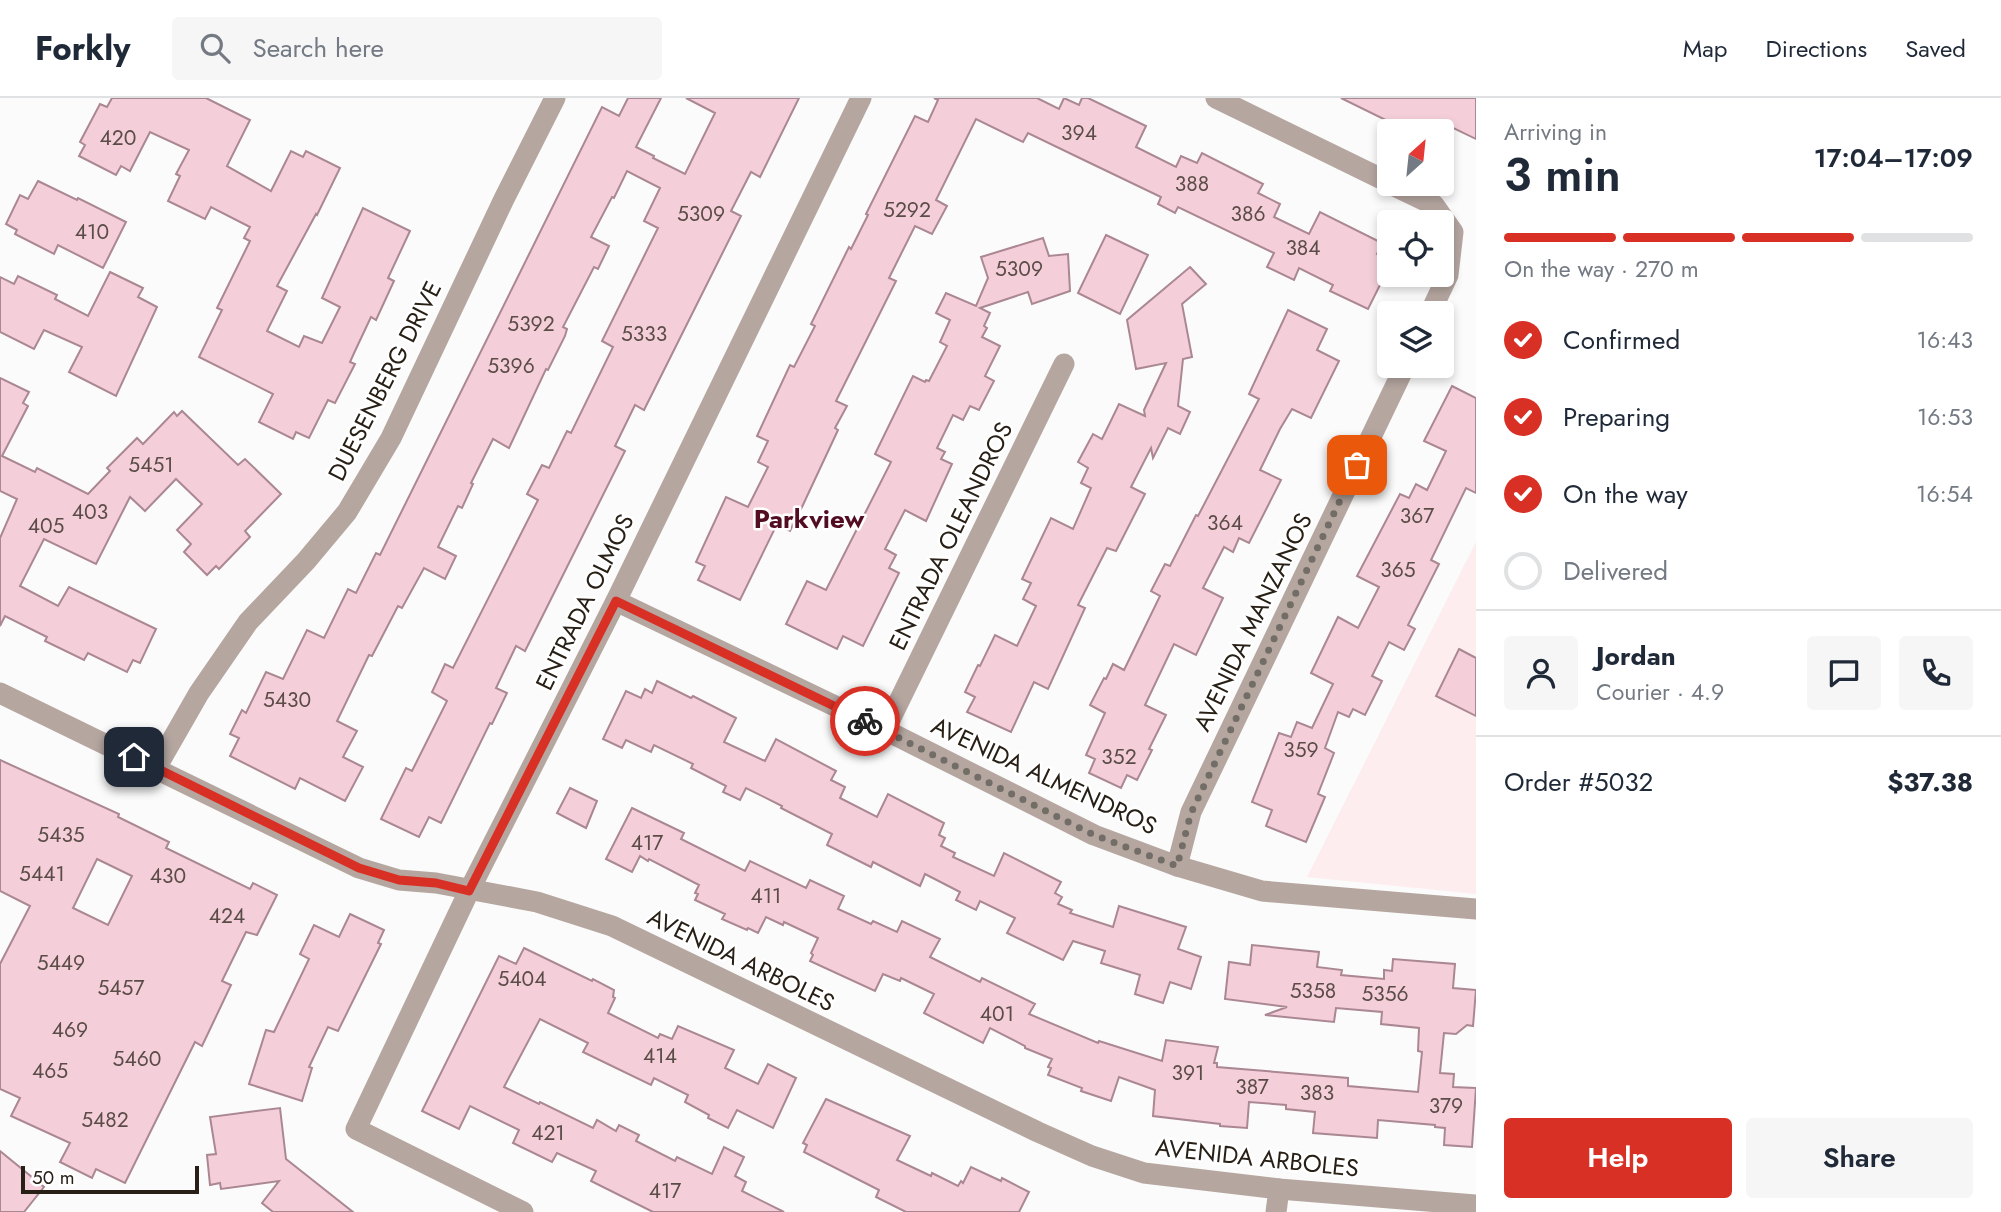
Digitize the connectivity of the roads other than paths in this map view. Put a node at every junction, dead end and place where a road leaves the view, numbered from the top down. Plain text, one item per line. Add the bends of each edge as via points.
1 (555, 98) edge
2 (861, 98) edge
3 (1216, 98) edge
4 (1377, 178) edge
5 (1415, 196) edge
6 (1436, 301) edge
7 (1064, 364) dead end
8 (1399, 378) edge
9 (616, 601) junction
10 (0, 693) edge
11 (885, 730) junction
12 (156, 768) junction
13 (1177, 866) junction
14 (469, 891) junction
15 (1476, 909) edge
16 (1279, 1189) junction
17 (1476, 1205) edge
18 (523, 1212) edge
19 (1276, 1212) edge

1 - 12 street, DUESENBERG DRIVE via 391,438 347,513 248,622 199,693
2 - 9 street, ENTRADA OLMOS
3 - 4 street
5 - 6 street via 1434,205 1452,232 1448,275
7 - 11 street, ENTRADA OLEANDROS
8 - 13 street, AVENIDA MANZANOS via 1191,813
9 - 11 street, AVENIDA ALMENDROS
9 - 14 street, ENTRADA OLMOS
10 - 12 street, AVENIDA ARBOLES
11 - 13 street, AVENIDA ALMENDROS via 1094,835
12 - 14 street, AVENIDA ARBOLES via 359,868 399,880
13 - 15 street, AVENIDA ALMENDROS via 1262,891
14 - 16 street, AVENIDA ARBOLES via 537,902 612,926 1092,1156 1144,1173
14 - 18 street, ENTRADA OLMOS via 356,1129
16 - 17 street, AVENIDA ARBOLES
16 - 19 street

